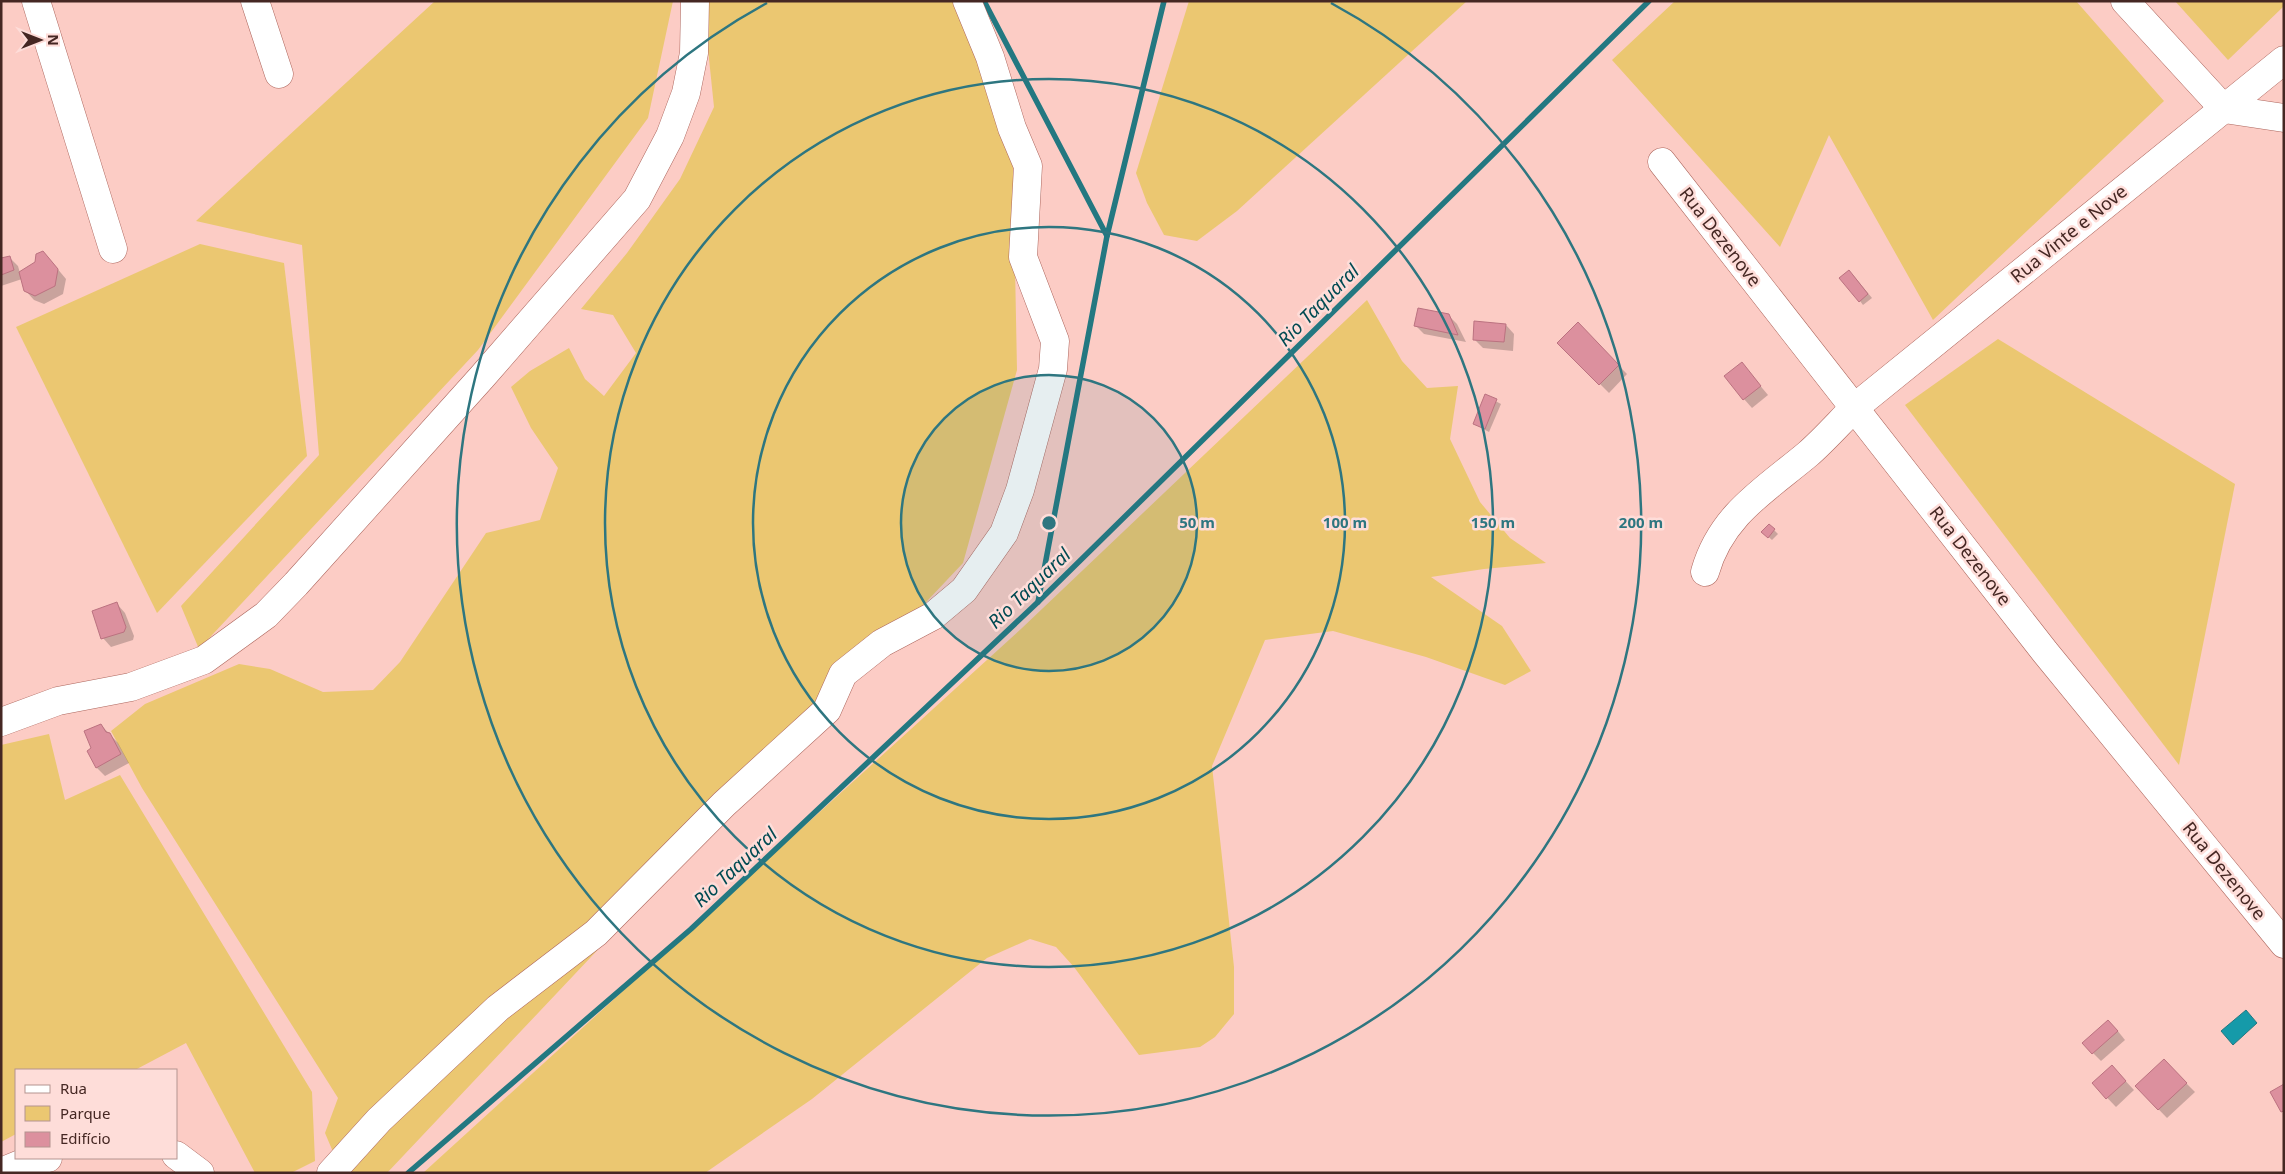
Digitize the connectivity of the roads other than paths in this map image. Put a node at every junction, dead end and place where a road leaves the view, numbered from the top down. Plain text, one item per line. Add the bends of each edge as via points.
1 (36, 1) edge
2 (255, 1) edge
3 (695, 1) edge
4 (968, 1) edge
5 (2125, 1) edge
6 (2284, 60) edge
7 (279, 74) dead end
8 (2224, 109) junction
9 (2284, 118) edge
10 (1662, 162) dead end
11 (113, 249) dead end
12 (1854, 408) junction
13 (1705, 572) dead end
14 (1, 722) edge
15 (2284, 944) edge
16 (178, 1156) edge
17 (43, 1159) edge
18 (1, 1172) edge
19 (200, 1173) edge
20 (331, 1173) edge

1 - 11 street
2 - 7 street
3 - 14 street via 694,53 686,93 670,136 637,199 482,377 266,615 204,660 131,686 58,701
4 - 20 street via 1028,166 1023,258 1055,341 1053,369 1020,490 1004,533 964,590 933,616 882,643 843,674 827,710 724,804 596,933 498,1008 379,1120
5 - 8 street
6 - 8 street, Rua Vinte e Nove
8 - 9 street
8 - 12 street, Rua Vinte e Nove
10 - 12 street, Rua Dezenove
12 - 13 street, Rua Vinte e Nove via 1810,452 1734,516 1719,537
12 - 15 street, Rua Dezenove via 2045,652
16 - 19 street
17 - 18 street

